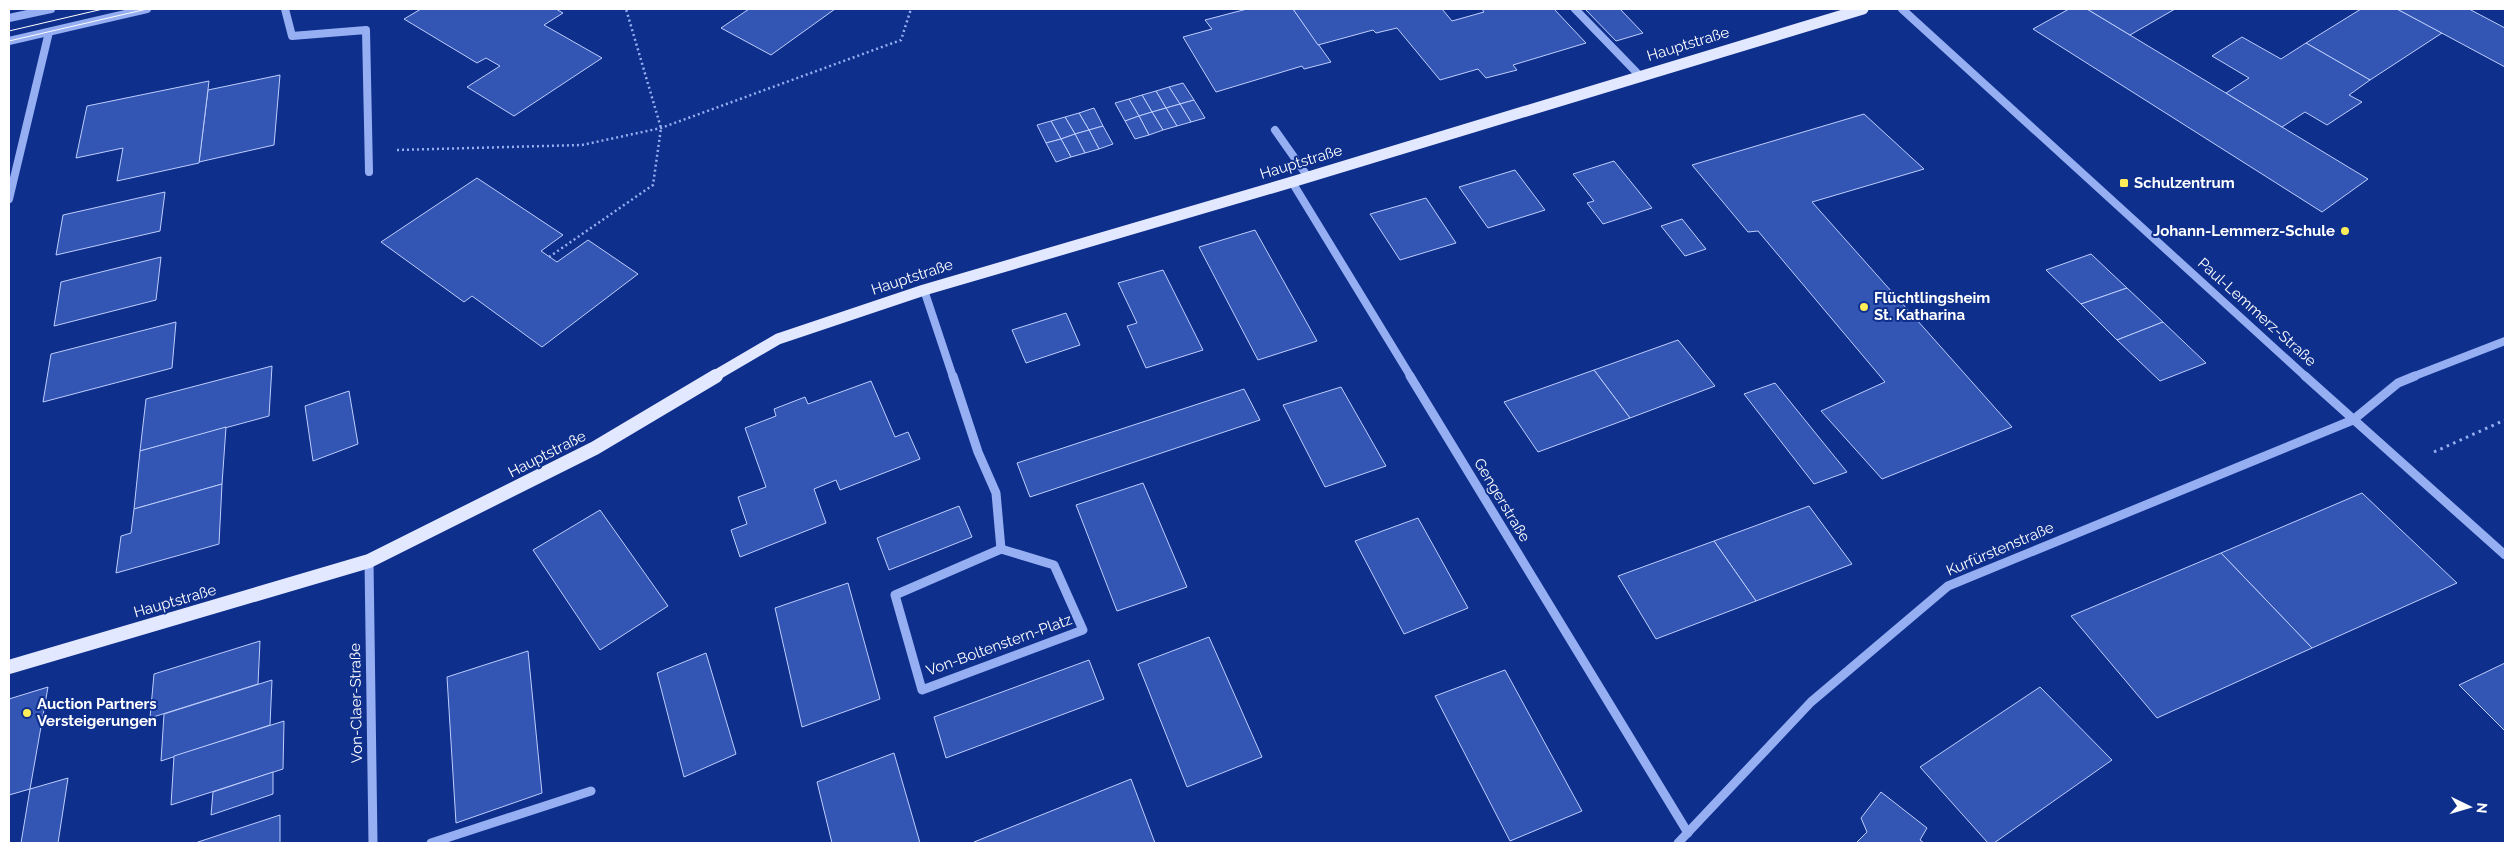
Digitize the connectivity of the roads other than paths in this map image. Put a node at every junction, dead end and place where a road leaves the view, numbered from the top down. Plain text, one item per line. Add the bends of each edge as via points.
1 (52, 9) edge
2 (147, 9) edge
3 (285, 9) edge
4 (1576, 9) edge
5 (1863, 9) edge
6 (1902, 9) edge
7 (9, 18) edge
8 (48, 32) junction
9 (9, 41) edge
10 (1640, 76) junction
11 (1275, 130) dead end
12 (369, 172) dead end
13 (1308, 177) junction
14 (1292, 182) junction
15 (9, 199) edge
16 (924, 290) junction
17 (2505, 340) edge
18 (2353, 420) junction
19 (1001, 549) junction
20 (2505, 555) edge
21 (369, 561) junction
22 (9, 667) edge
23 (591, 792) dead end
24 (1688, 833) junction
25 (373, 843) edge
26 (431, 843) edge
27 (1678, 843) edge

1 - 7 street
2 - 8 street
3 - 12 street via 292,36 366,30
4 - 10 street
5 - 10 main road, Hauptstraße
6 - 18 street, Paul-Lemmerz-Straße
8 - 9 street
8 - 15 street
10 - 13 main road, Hauptstraße
11 - 13 lane
13 - 14 main road, Hauptstraße
14 - 16 main road, Hauptstraße
14 - 24 street, Gengerstraße
16 - 19 street via 978,452 996,494
16 - 21 main road, Hauptstraße via 778,339 595,448
17 - 18 street, Kurfürstenstraße via 2398,383
18 - 20 street, Paul-Lemmerz-Straße
18 - 24 street, Kurfürstenstraße via 1948,586 1811,702
19 - 19 street, Von-Boltenstern-Platz via 1054,565 1083,630 922,690 895,595
21 - 22 main road, Hauptstraße
21 - 25 street, Von-Claer-Straße
23 - 26 street
24 - 27 street, Kurfürstenstraße

